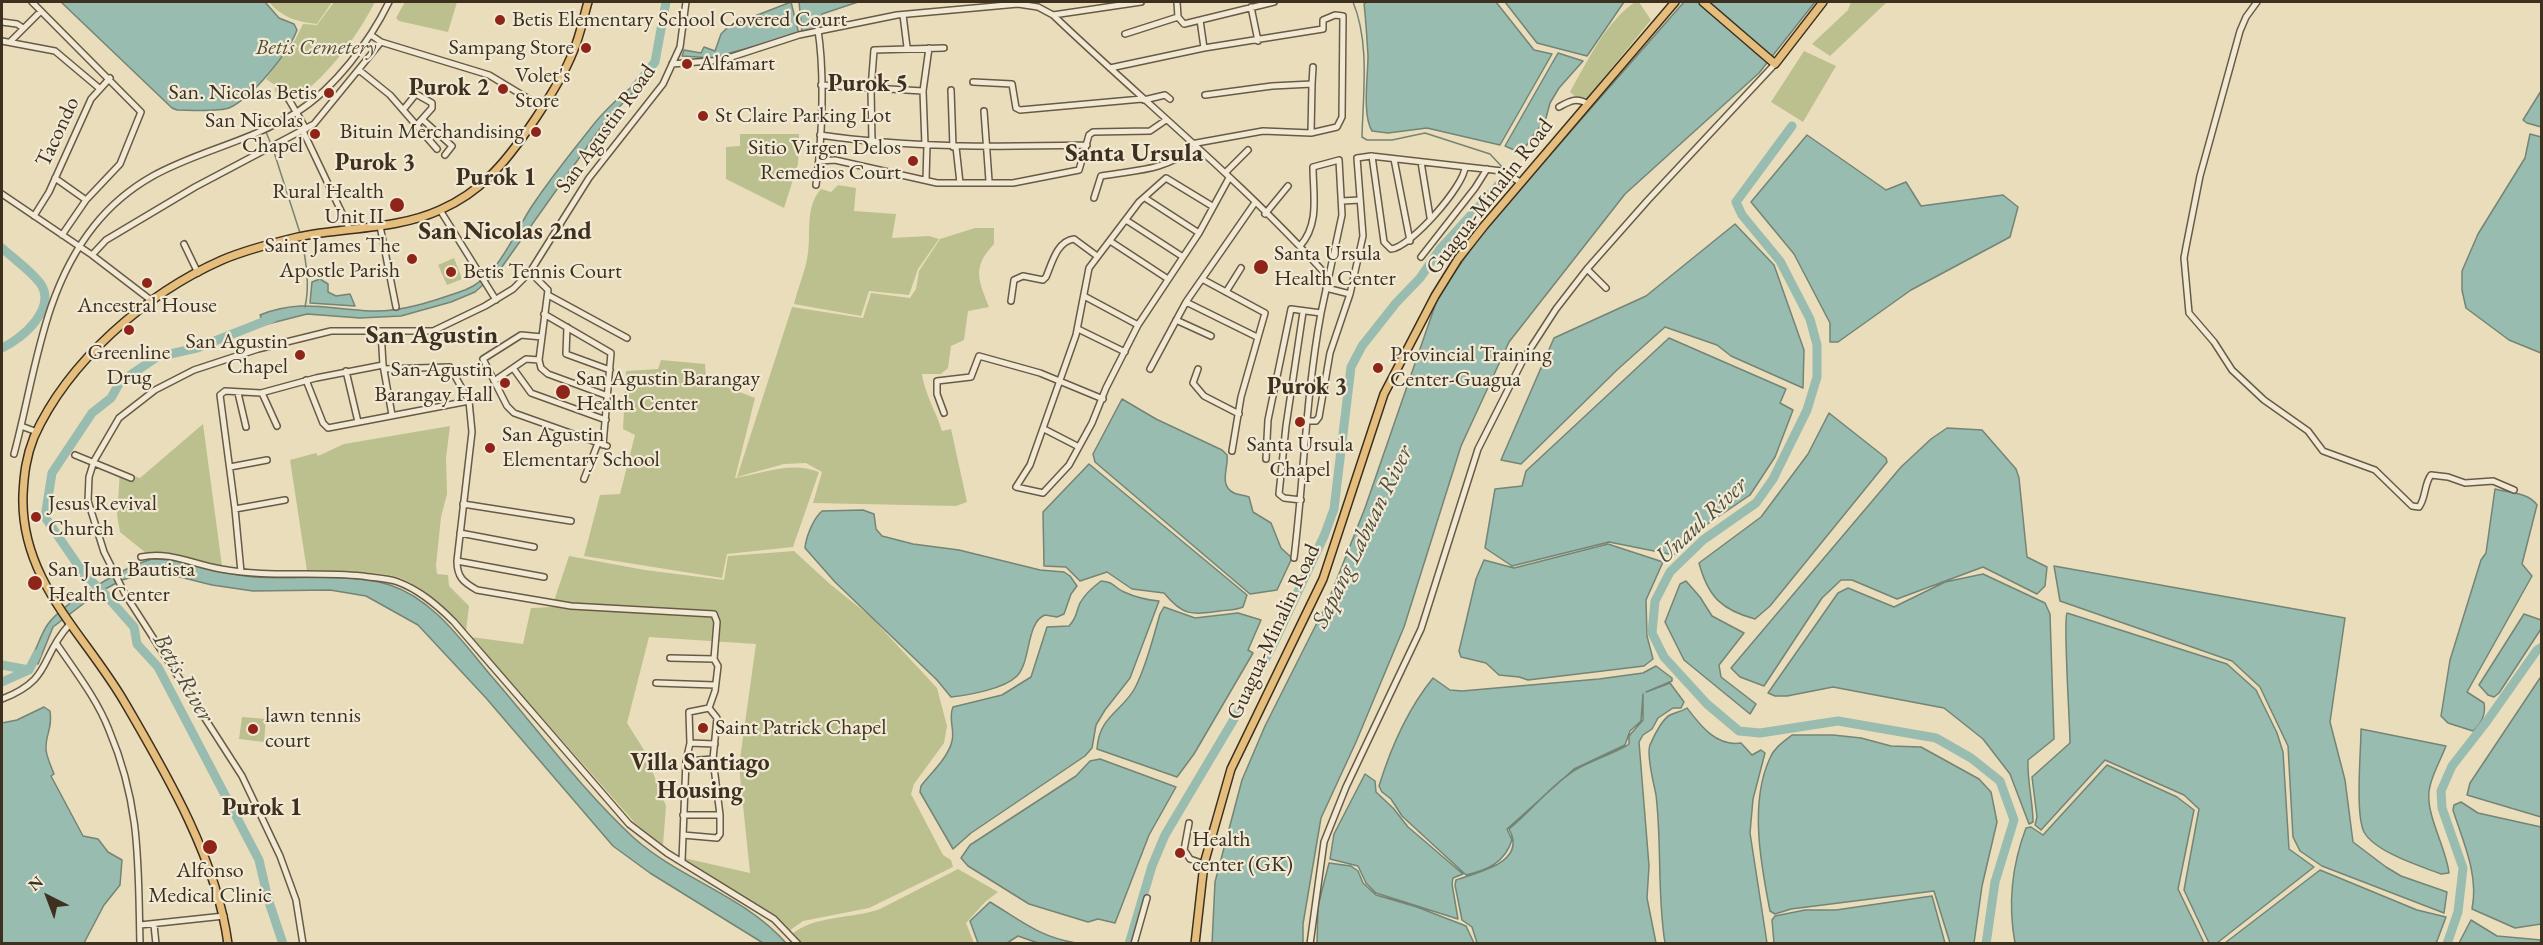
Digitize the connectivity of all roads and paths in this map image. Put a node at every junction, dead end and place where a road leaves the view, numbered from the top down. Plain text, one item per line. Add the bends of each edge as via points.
1 (32, 2) edge
2 (389, 2) edge
3 (588, 2) edge
4 (686, 2) edge
5 (1141, 2) edge
6 (1177, 2) edge
7 (1274, 2) edge
8 (1675, 2) edge
9 (1703, 2) edge
10 (1823, 2) edge
11 (2257, 2) edge
12 (1251, 7) junction
13 (41, 11) junction
14 (903, 15) junction
15 (1053, 15) junction
16 (1178, 17) junction
17 (1200, 20) junction
18 (2, 22) edge
19 (23, 28) junction
20 (818, 30) junction
21 (1125, 34) dead end
22 (371, 35) junction
23 (2, 41) edge
24 (1258, 41) junction
25 (10, 42) junction
26 (381, 42) junction
27 (907, 47) junction
28 (929, 48) junction
29 (944, 48) dead end
30 (1204, 48) junction
31 (1773, 62) junction
32 (672, 64) junction
33 (1312, 67) dead end
34 (1110, 68) junction
35 (359, 70) junction
36 (110, 78) junction
37 (974, 82) dead end
38 (1312, 84) junction
39 (820, 86) junction
40 (99, 88) junction
41 (871, 89) junction
42 (951, 90) dead end
43 (923, 91) junction
44 (1205, 95) dead end
45 (288, 98) dead end
46 (1170, 99) dead end
47 (1143, 100) junction
48 (1588, 104) junction
49 (542, 107) junction
50 (1559, 107) dead end
51 (403, 110) junction
52 (297, 111) junction
53 (984, 111) dead end
54 (423, 120) junction
55 (1166, 120) junction
56 (416, 126) junction
57 (304, 130) junction
58 (1311, 133) junction
59 (820, 135) junction
60 (872, 142) junction
61 (926, 145) junction
62 (988, 145) junction
63 (1087, 145) junction
64 (1193, 146) junction
65 (954, 147) junction
66 (437, 149) dead end
67 (1248, 150) dead end
68 (445, 155) dead end
69 (1372, 156) junction
70 (1394, 159) junction
71 (820, 160) junction
72 (1420, 162) junction
73 (1465, 167) junction
74 (1487, 169) junction
75 (1227, 176) junction
76 (55, 178) junction
77 (926, 180) junction
78 (989, 182) junction
79 (1520, 182) junction
80 (960, 183) junction
81 (816, 186) dead end
82 (1288, 186) dead end
83 (2, 194) edge
84 (1094, 198) dead end
85 (1145, 198) junction
86 (86, 200) junction
87 (1360, 200) junction
88 (1342, 201) junction
89 (1254, 204) junction
90 (1212, 206) junction
91 (440, 210) junction
92 (1265, 214) junction
93 (34, 216) junction
94 (1430, 217) junction
95 (1126, 220) junction
96 (380, 226) junction
97 (350, 230) junction
98 (1199, 233) junction
99 (62, 235) junction
100 (1110, 241) junction
101 (1410, 241) junction
102 (184, 244) dead end
103 (1300, 246) junction
104 (79, 247) junction
105 (92, 255) junction
106 (1097, 256) junction
107 (1183, 257) junction
108 (1421, 257) dead end
109 (1241, 268) dead end
110 (1587, 269) junction
111 (530, 272) junction
112 (198, 273) junction
113 (1328, 278) junction
114 (1168, 279) junction
115 (1202, 279) junction
116 (1326, 288) junction
117 (1606, 288) dead end
118 (1226, 292) junction
119 (1350, 294) junction
120 (548, 295) junction
121 (1084, 296) junction
122 (496, 300) junction
123 (152, 301) junction
124 (1011, 301) dead end
125 (1186, 302) junction
126 (396, 307) dead end
127 (1304, 312) junction
128 (1321, 313) junction
129 (544, 314) junction
130 (1176, 320) junction
131 (1138, 325) junction
132 (567, 327) junction
133 (1078, 329) junction
134 (381, 331) junction
135 (1210, 336) dead end
136 (542, 337) junction
137 (1257, 337) junction
138 (627, 338) dead end
139 (1125, 352) junction
140 (539, 360) junction
141 (384, 367) junction
142 (513, 368) junction
143 (1150, 369) dead end
144 (1198, 369) dead end
145 (610, 370) junction
146 (346, 371) junction
147 (306, 380) junction
148 (494, 381) junction
149 (1060, 382) junction
150 (238, 393) junction
151 (262, 393) junction
152 (608, 396) junction
153 (1103, 399) junction
154 (469, 401) junction
155 (944, 412) dead end
156 (1239, 414) junction
157 (392, 415) junction
158 (606, 420) junction
159 (1308, 421) junction
160 (358, 422) junction
161 (21, 426) junction
162 (277, 426) dead end
163 (246, 427) dead end
164 (1044, 429) junction
165 (37, 432) junction
166 (603, 444) junction
167 (1079, 447) junction
168 (1232, 451) dead end
169 (14, 454) dead end
170 (75, 455) dead end
171 (1266, 459) dead end
172 (267, 460) dead end
173 (94, 461) junction
174 (230, 467) junction
175 (131, 478) dead end
176 (584, 479) dead end
177 (2514, 490) dead end
178 (285, 500) dead end
179 (1301, 500) junction
180 (463, 504) junction
181 (235, 509) junction
182 (571, 521) dead end
183 (460, 533) junction
184 (534, 547) dead end
185 (141, 557) dead end
186 (1294, 558) dead end
187 (457, 561) junction
188 (241, 572) junction
189 (544, 577) dead end
190 (68, 623) junction
191 (56, 644) junction
192 (670, 658) dead end
193 (714, 659) junction
194 (656, 683) dead end
195 (715, 686) junction
196 (2, 699) edge
197 (709, 708) junction
198 (690, 743) junction
199 (715, 744) junction
200 (713, 759) junction
201 (686, 761) junction
202 (683, 815) junction
203 (720, 815) junction
204 (1189, 824) dead end
205 (683, 835) junction
206 (682, 861) junction
207 (1204, 864) junction
208 (1147, 898) dead end
209 (224, 916) junction
210 (140, 925) junction
211 (154, 925) junction
212 (140, 944) edge
213 (156, 944) edge
214 (228, 944) edge
215 (303, 944) edge
216 (798, 944) edge
217 (1134, 944) edge
218 (1195, 944) edge
219 (1310, 944) edge

1 - 13 street
2 - 22 street
3 - 49 main road via 572,55
4 - 32 street, San Agustin Road via 684,32
5 - 15 street
6 - 16 street
7 - 12 street
8 - 48 main road, Guagua-Minalin Road
9 - 31 main road
10 - 31 main road
11 - 177 street via 2240,32 2200,176 2184,258 2189,313 2232,370 2264,400 2308,431 2323,451 2375,470 2412,506 2422,503 2431,475 2465,483 2493,481
12 - 17 street
12 - 24 street
13 - 19 street
13 - 36 street
14 - 15 street via 1018,4 1038,7
14 - 20 street
14 - 27 street
15 - 34 street
16 - 17 street via 1183,24
16 - 21 street
17 - 30 street
18 - 19 street
19 - 25 street
20 - 32 street via 722,60
20 - 39 street
22 - 26 street
22 - 52 street via 334,79
23 - 25 street
24 - 30 street
24 - 58 street via 1323,29 1323,20 1343,16 1341,122 1335,128
25 - 40 street via 60,53
26 - 35 street
26 - 49 street via 489,75
27 - 28 street
27 - 41 street via 874,50
28 - 29 street
28 - 43 street
30 - 34 street
31 - 110 street
32 - 111 street, San Agustin Road via 663,84 583,187
33 - 38 street
34 - 47 street
35 - 51 street
35 - 57 street via 320,118
36 - 40 street, Tacondo
36 - 86 street via 141,112 123,160
37 - 47 street via 1013,84 1016,108 1020,110
38 - 44 street
38 - 58 street
39 - 41 street
39 - 59 street
40 - 76 street, Tacondo
41 - 43 street
41 - 60 street
42 - 65 street
43 - 61 street
45 - 52 street
46 - 47 street via 1162,96
47 - 55 street
48 - 50 street via 1574,99
48 - 79 main road, Guagua-Minalin Road
49 - 91 main road via 490,176
51 - 54 street via 418,94 433,105
51 - 56 street
52 - 57 street
52 - 104 street via 251,135 144,179 113,204
53 - 62 street
54 - 56 street
54 - 68 street via 452,146
55 - 63 street via 1150,131 1093,132
55 - 64 street
56 - 66 street
57 - 97 street
57 - 105 street via 195,187 106,240
58 - 64 street via 1263,131 1229,135
59 - 60 street
59 - 71 street
60 - 61 street
61 - 65 street
61 - 77 street
62 - 63 street
62 - 65 street
62 - 78 street
63 - 78 street via 1079,171 1013,183
64 - 75 street
64 - 84 street via 1180,157 1148,170 1101,176
65 - 80 street
67 - 75 street
69 - 70 street
69 - 87 street via 1357,158
69 - 101 street via 1384,242 1397,249
70 - 72 street
70 - 101 street
71 - 77 street
71 - 81 street
72 - 73 street
72 - 94 street
73 - 74 street
73 - 94 street via 1458,186
74 - 79 street via 1506,173
74 - 108 street
75 - 89 street
75 - 90 street
76 - 86 street
76 - 93 street, Tacondo
77 - 80 street
78 - 80 street
79 - 207 main road, Guagua-Minalin Road via 1458,260 1413,335 1384,394 1323,579 1231,769
82 - 92 street
83 - 93 street
85 - 90 street via 1167,178
85 - 95 street
85 - 98 street
86 - 99 street
87 - 88 street
87 - 119 street via 1363,236
88 - 103 street via 1339,160 1313,167 1314,210 1308,237
88 - 113 street
89 - 92 street
89 - 115 street
90 - 98 street
91 - 96 main road
91 - 122 street
92 - 103 street
93 - 99 street
94 - 101 street
95 - 100 street
95 - 107 street
96 - 97 main road
96 - 126 street
97 - 112 main road via 296,238 224,260
98 - 107 street
99 - 104 street
100 - 106 street
100 - 114 street
102 - 112 street
103 - 113 street
104 - 105 street
104 - 161 street via 53,297
105 - 123 street
106 - 121 street via 1089,268
106 - 124 street via 1074,238 1069,239 1043,280 1023,276 1014,280
107 - 114 street
109 - 118 street
110 - 117 street
110 - 219 street via 1523,360 1478,449 1421,630 1324,842
111 - 120 street via 544,285
111 - 122 street, San Agustin Road
112 - 123 main road
113 - 116 street
114 - 131 street
115 - 118 street
115 - 125 street
116 - 119 street
116 - 128 street
118 - 137 street via 1265,314
119 - 159 street via 1330,354 1319,417 1316,422
120 - 129 street
120 - 138 street
121 - 131 street
121 - 133 street
122 - 134 street, San Agustin Road via 433,332
123 - 165 main road via 84,362 60,391
125 - 130 street
125 - 137 street
127 - 128 street
127 - 171 street via 1291,309 1268,420
127 - 179 street via 1279,494
128 - 159 street via 1311,369
129 - 132 street
129 - 136 street
130 - 135 street
130 - 143 street
131 - 139 street
132 - 145 street via 610,350
132 - 145 street via 566,354
133 - 139 street
133 - 149 street
134 - 141 street
134 - 173 street, San Agustin Road via 331,331 194,370 155,390 119,418
136 - 140 street
136 - 148 street via 521,335 483,359
137 - 156 street
139 - 153 street
140 - 142 street via 526,359
140 - 152 street via 548,374
141 - 146 street
141 - 154 street via 450,367
141 - 157 street
142 - 148 street
142 - 158 street via 531,393
144 - 156 street via 1193,383 1198,391
145 - 152 street
146 - 147 street
146 - 160 street
147 - 151 street
147 - 160 street via 325,426
148 - 166 street via 514,413
149 - 153 street
149 - 155 street via 979,356 970,377 937,381
149 - 164 street
150 - 151 street
150 - 163 street
150 - 174 street via 225,391 219,399
151 - 162 street
152 - 158 street
153 - 167 street
154 - 157 street
154 - 180 street via 472,432
156 - 168 street
157 - 160 street
158 - 166 street
159 - 179 street
161 - 165 street
161 - 169 street
164 - 167 street
164 - 167 street via 1030,465 1016,487 1042,493 1069,465
165 - 190 main road via 24,468 22,512 33,560
166 - 176 street
170 - 173 street
172 - 174 street
173 - 175 street
173 - 215 street, San Agustin Road via 88,501 99,540 120,585 242,776 296,900
174 - 181 street
178 - 181 street
179 - 186 street
180 - 182 street
180 - 183 street
181 - 188 street
183 - 184 street
183 - 187 street
185 - 188 street via 165,554
187 - 189 street
187 - 193 street via 457,573 464,583 477,590 571,606 714,614
188 - 206 street via 384,578 423,595 454,622 629,824
190 - 191 street
190 - 209 main road via 124,701 164,774 207,863
191 - 196 street via 34,681
191 - 210 street via 106,722 127,784 138,844
192 - 193 street
193 - 195 street via 718,666
194 - 195 street
195 - 197 street
197 - 198 street via 689,712
197 - 199 street via 717,718
198 - 199 street
198 - 201 street
199 - 200 street
200 - 201 street
200 - 203 street
201 - 202 street
202 - 203 street
202 - 205 street
203 - 205 street via 717,838
204 - 207 street via 1184,849 1190,859
205 - 206 street
206 - 216 street via 774,919
207 - 218 main road, Guagua-Minalin Road
208 - 217 street
209 - 211 street
209 - 214 main road
210 - 211 street
210 - 212 street
211 - 213 street

